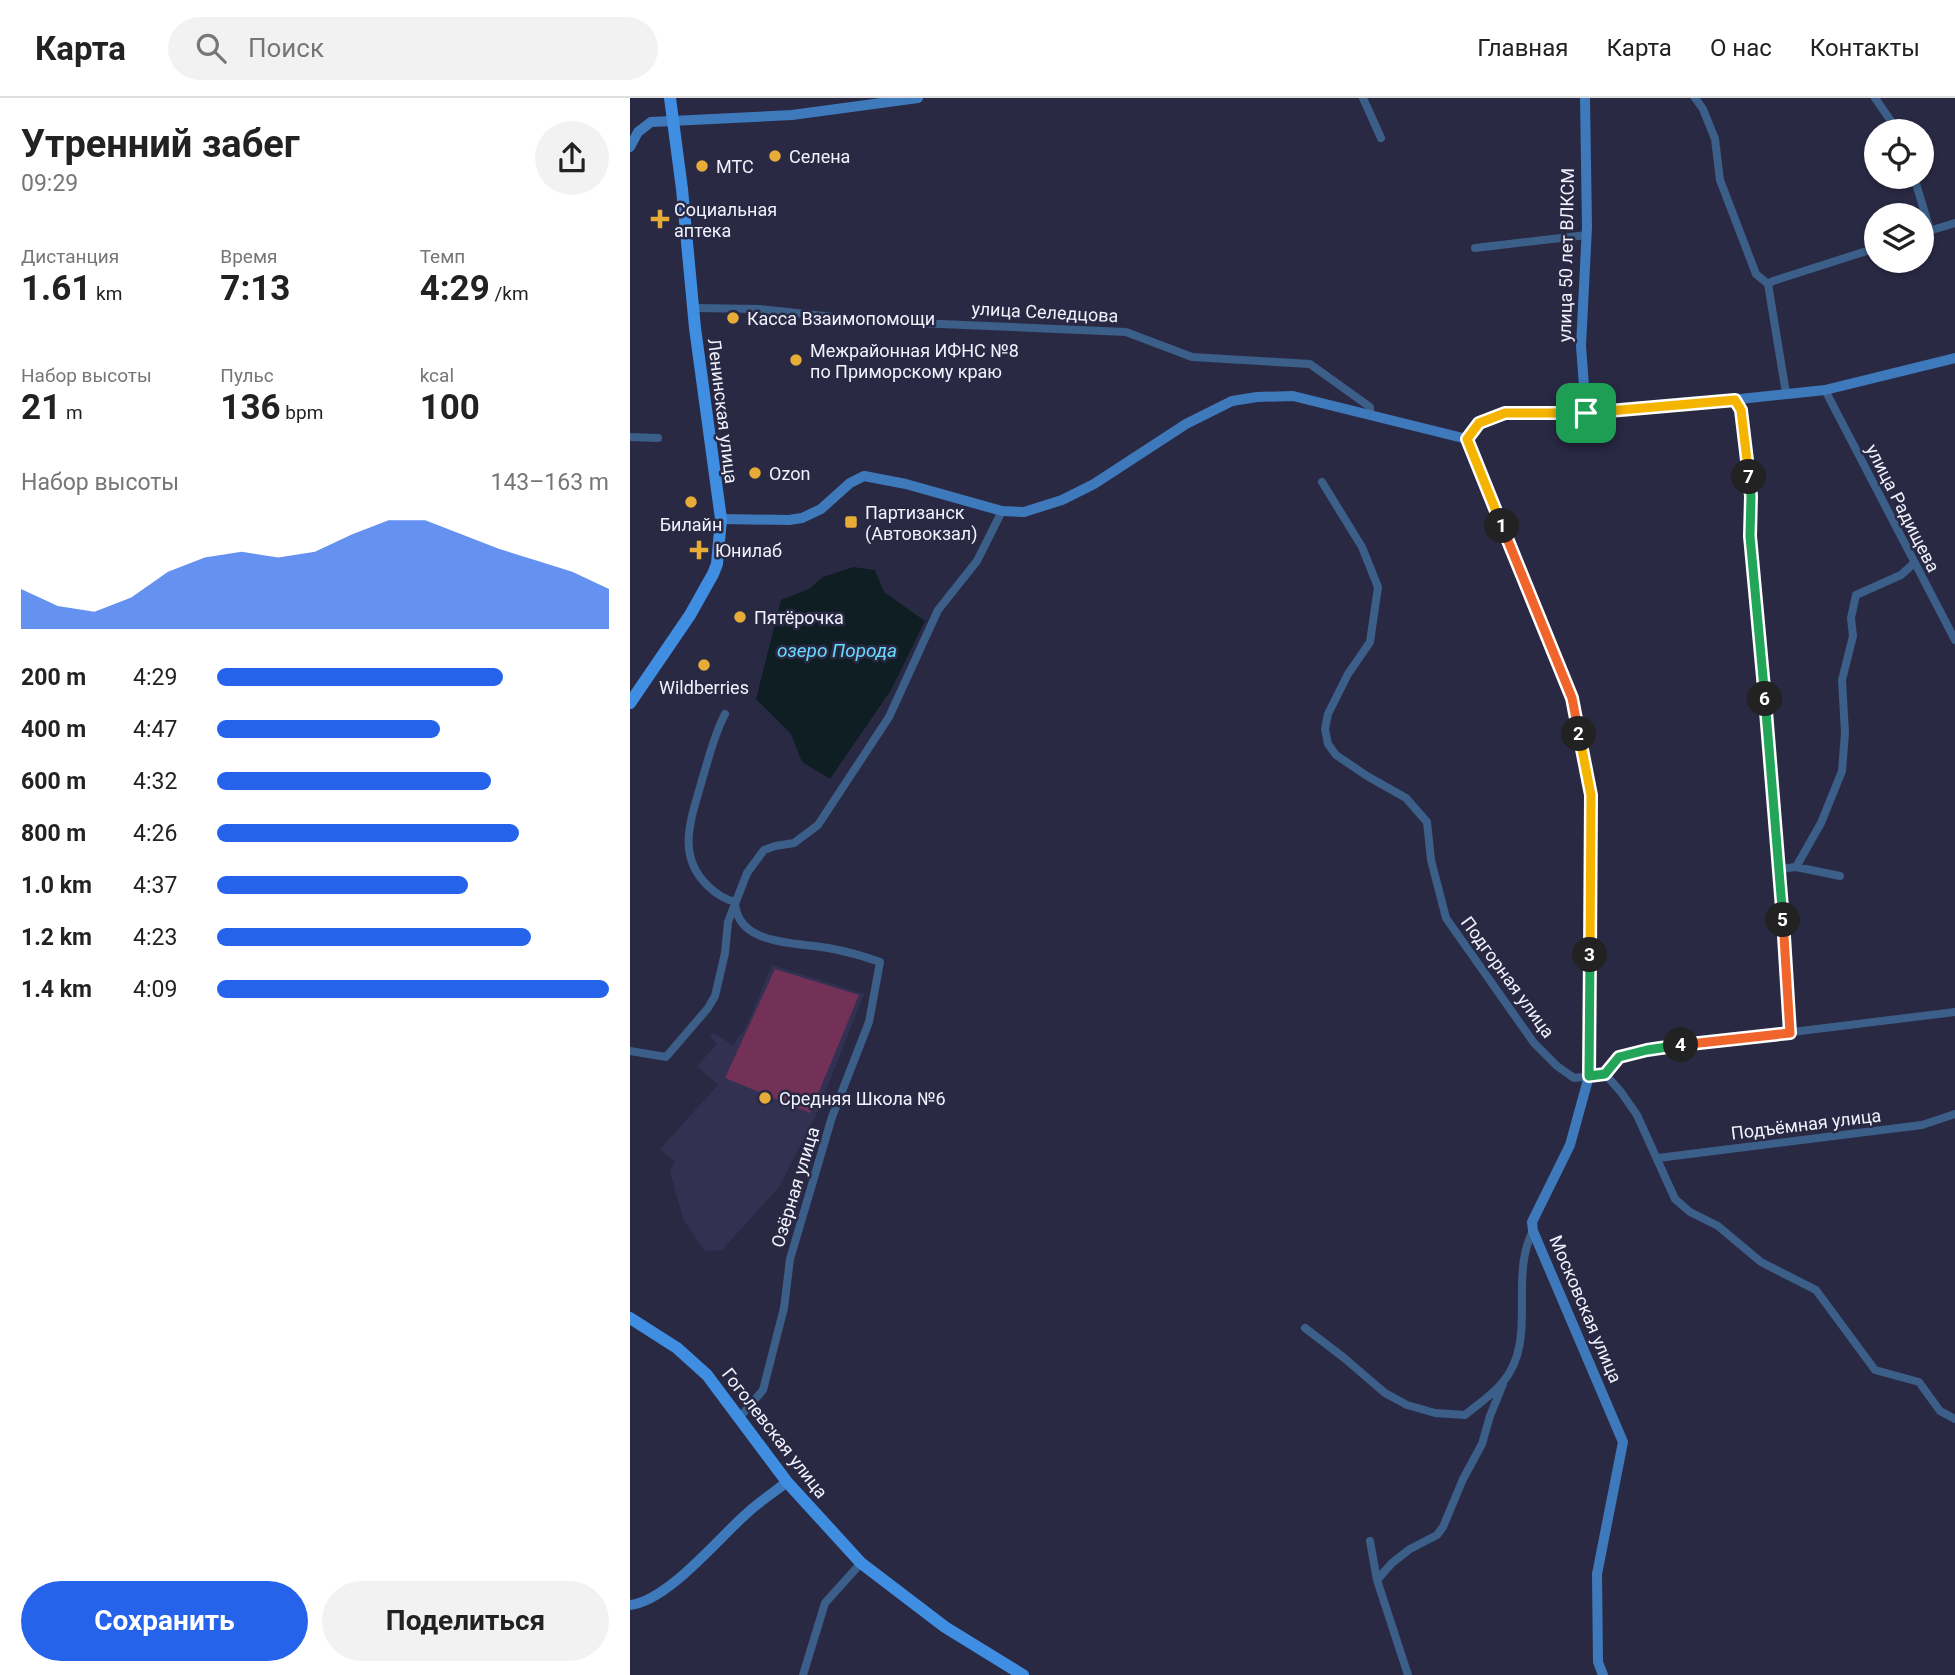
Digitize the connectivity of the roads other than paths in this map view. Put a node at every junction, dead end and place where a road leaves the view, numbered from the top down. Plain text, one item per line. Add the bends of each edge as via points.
1 (670, 98) edge
2 (918, 98) edge
3 (1363, 98) edge
4 (1585, 98) edge
5 (1695, 98) edge
6 (1875, 98) edge
7 (1890, 119) edge
8 (674, 121) junction
9 (1381, 138) dead end
10 (630, 147) edge
11 (1955, 223) edge
12 (1934, 230) edge
13 (1587, 235) junction
14 (1475, 248) dead end
15 (1864, 252) edge
16 (1768, 284) junction
17 (694, 308) junction
18 (1955, 358) edge
19 (1825, 390) junction
20 (1786, 393) junction
21 (1735, 400) junction
22 (1586, 413) junction
23 (1370, 414) junction
24 (630, 437) edge
25 (658, 438) dead end
26 (1467, 439) junction
27 (1321, 482) dead end
28 (1002, 511) junction
29 (721, 519) junction
30 (1913, 564) junction
31 (1955, 640) edge
32 (630, 703) edge
33 (725, 713) dead end
34 (1796, 867) junction
35 (1779, 869) junction
36 (1840, 876) dead end
37 (735, 902) junction
38 (1955, 1012) edge
39 (1790, 1033) junction
40 (630, 1051) edge
41 (1605, 1074) junction
42 (1589, 1076) junction
43 (1955, 1114) edge
44 (1658, 1158) junction
45 (1533, 1231) junction
46 (630, 1318) edge
47 (1305, 1328) dead end
48 (1504, 1382) junction
49 (740, 1418) junction
50 (1955, 1419) edge
51 (787, 1482) junction
52 (1370, 1541) dead end
53 (861, 1563) junction
54 (1377, 1580) junction
55 (630, 1605) edge
56 (803, 1675) edge
57 (1023, 1675) edge
58 (1408, 1675) edge
59 (1603, 1675) edge

1 - 8 main road, Ленинская улица
2 - 8 street via 792,115
3 - 9 street
4 - 13 street, улица 50 лет ВЛКСМ
5 - 16 street via 1715,139 1720,180 1756,274
6 - 7 street
8 - 10 street via 644,125
8 - 17 main road, Ленинская улица
11 - 12 street
13 - 14 street
13 - 22 street, улица 50 лет ВЛКСМ via 1581,346
15 - 16 street
16 - 20 street
17 - 23 street, улица Селедцова via 1126,332 1192,357 1310,364 1370,407
17 - 29 main road, Ленинская улица
18 - 19 street
19 - 20 street
19 - 30 street, улица Радищева
20 - 21 street
21 - 22 street
21 - 35 street via 1741,410 1751,496 1750,536
22 - 26 street via 1505,413 1479,423
23 - 26 street
23 - 28 street via 1293,396 1232,401 1062,500 1024,512
24 - 25 street
26 - 42 street, Московская улица via 1572,698 1591,795
27 - 42 street, Подгорная улица via 1362,547 1378,587 1370,642 1328,714 1328,744 1336,755 1417,809 1427,822 1446,918 1534,1043 1574,1078
28 - 29 street via 864,476 802,518
28 - 37 street via 977,561 938,610 889,717 818,825 794,843 764,850 747,873
29 - 32 main road, Ленинская улица via 713,574
30 - 31 street, улица Радищева
30 - 34 street via 1901,575 1856,595 1853,636 1842,680 1842,771 1821,823
33 - 37 street via 688,841 690,862 699,878
34 - 35 street
34 - 36 street
35 - 39 street
37 - 40 street via 715,996 708,1008 666,1057
37 - 49 street, Озёрная улица via 742,925 769,939 825,947 880,962 869,1022 832,1117 790,1259 767,1379
38 - 39 street
39 - 41 street via 1647,1050 1619,1057
41 - 42 street
41 - 44 street via 1637,1115
42 - 45 street, Московская улица via 1570,1145 1532,1222
43 - 44 street, Подъёмная улица via 1922,1125
44 - 50 street via 1675,1199 1718,1226 1761,1262 1816,1290 1875,1370 1920,1382 1940,1411
45 - 48 street via 1522,1273 1520,1340
45 - 59 street, Московская улица via 1623,1442 1597,1574 1598,1662
46 - 49 main road, Гоголевская улица via 696,1365
47 - 48 street via 1385,1393 1416,1408 1465,1415
48 - 54 street via 1482,1444 1443,1527 1392,1563
49 - 51 main road, Гоголевская улица
51 - 53 main road, Гоголевская улица
51 - 55 street via 747,1513 670,1587
52 - 54 street
53 - 56 street via 825,1603
53 - 57 main road, Гоголевская улица via 945,1627
54 - 58 street

